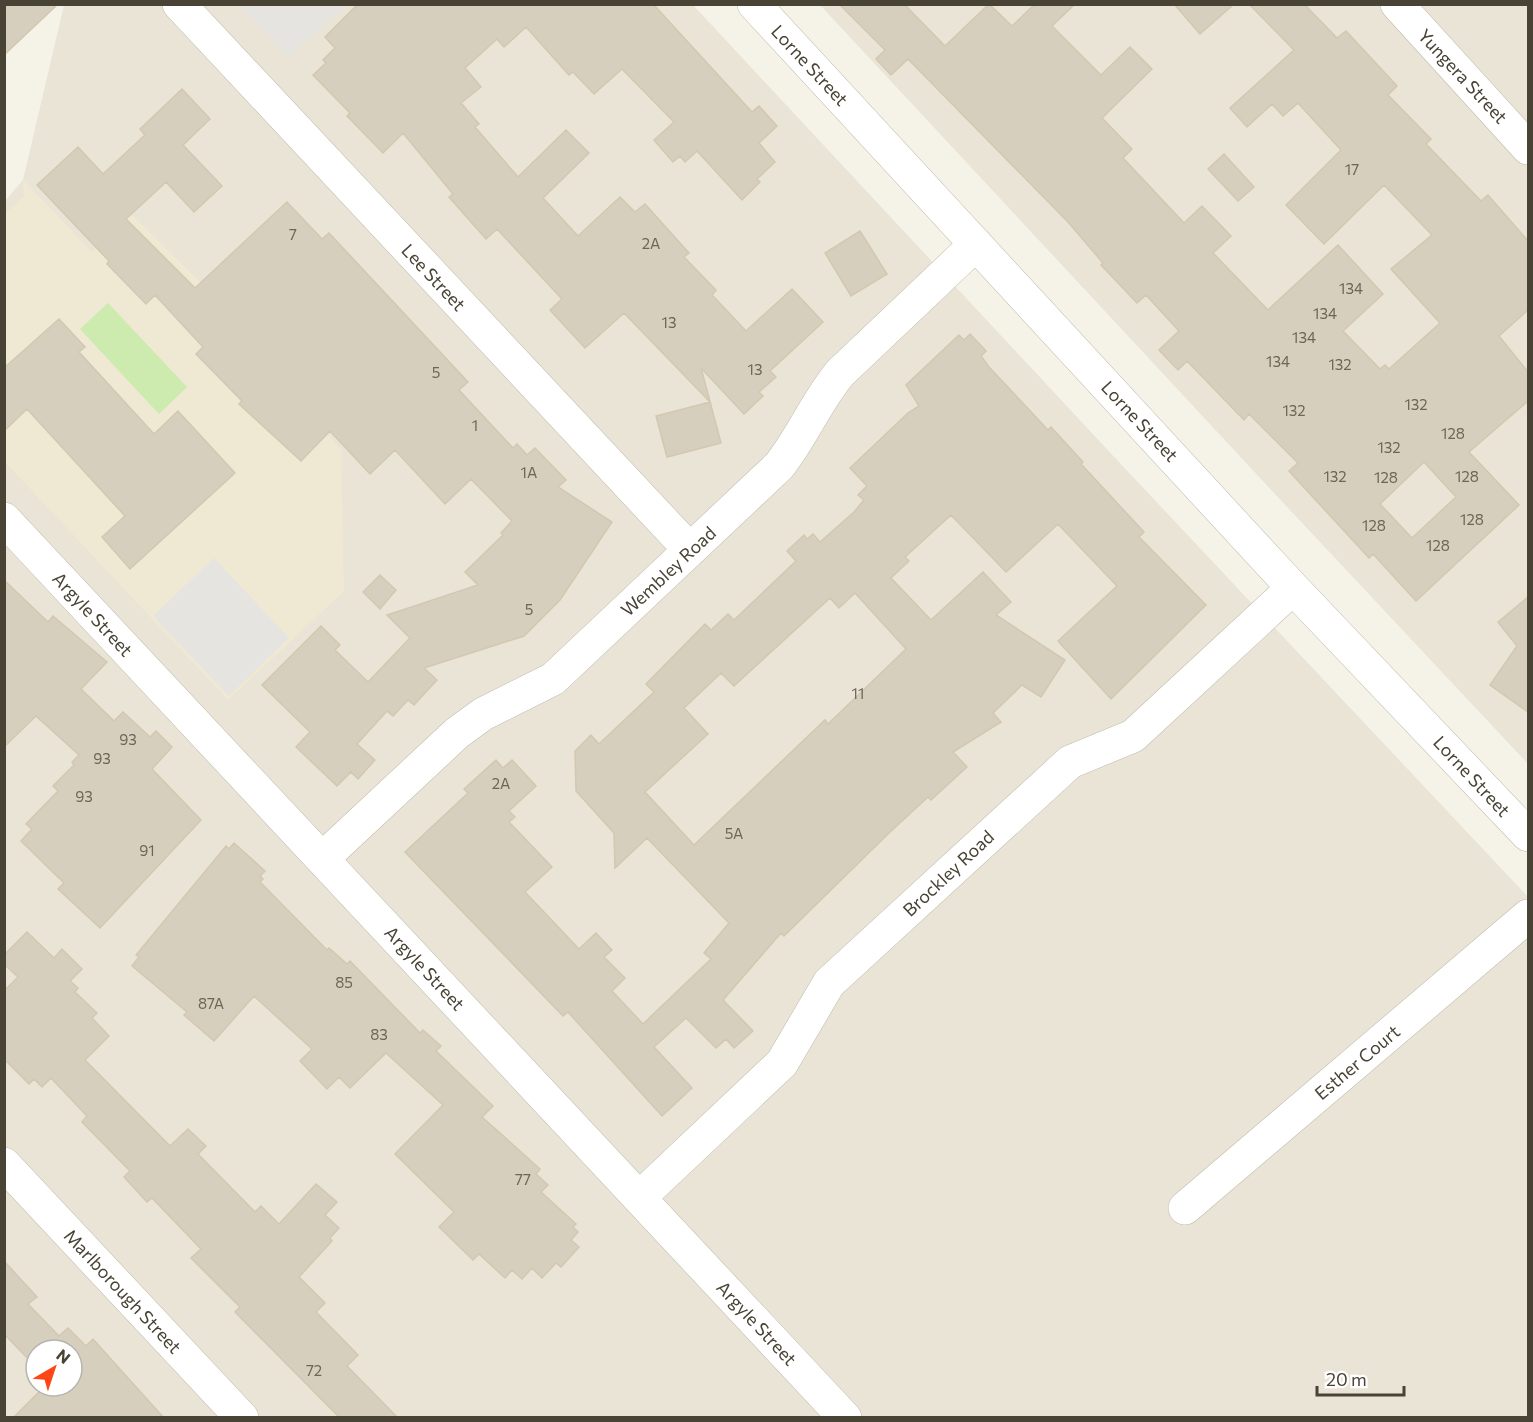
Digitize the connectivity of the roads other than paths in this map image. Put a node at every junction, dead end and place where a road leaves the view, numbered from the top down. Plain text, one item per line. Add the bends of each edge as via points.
1 (179, 4) edge
2 (754, 4) edge
3 (1397, 4) edge
4 (1528, 148) edge
5 (976, 244) junction
6 (4, 519) edge
7 (690, 550) junction
8 (1293, 588) junction
9 (1528, 835) edge
10 (322, 859) junction
11 (1528, 916) edge
12 (4, 1164) edge
13 (639, 1198) junction
14 (1185, 1208) dead end
15 (242, 1418) edge
16 (845, 1418) edge

1 - 7 street, Lee Street
2 - 5 street, Lorne Street
3 - 4 street, Yungera Street
5 - 7 street, Wembley Road via 840,373 780,466
5 - 8 street, Lorne Street
6 - 10 street, Argyle Street
7 - 10 street, Wembley Road via 553,679 483,714 457,733
8 - 9 street, Lorne Street
8 - 13 street, Brockley Road via 1133,736 1070,762 829,983 782,1064
10 - 13 street, Argyle Street
11 - 14 street, Esther Court
12 - 15 street, Marlborough Street
13 - 16 street, Argyle Street

